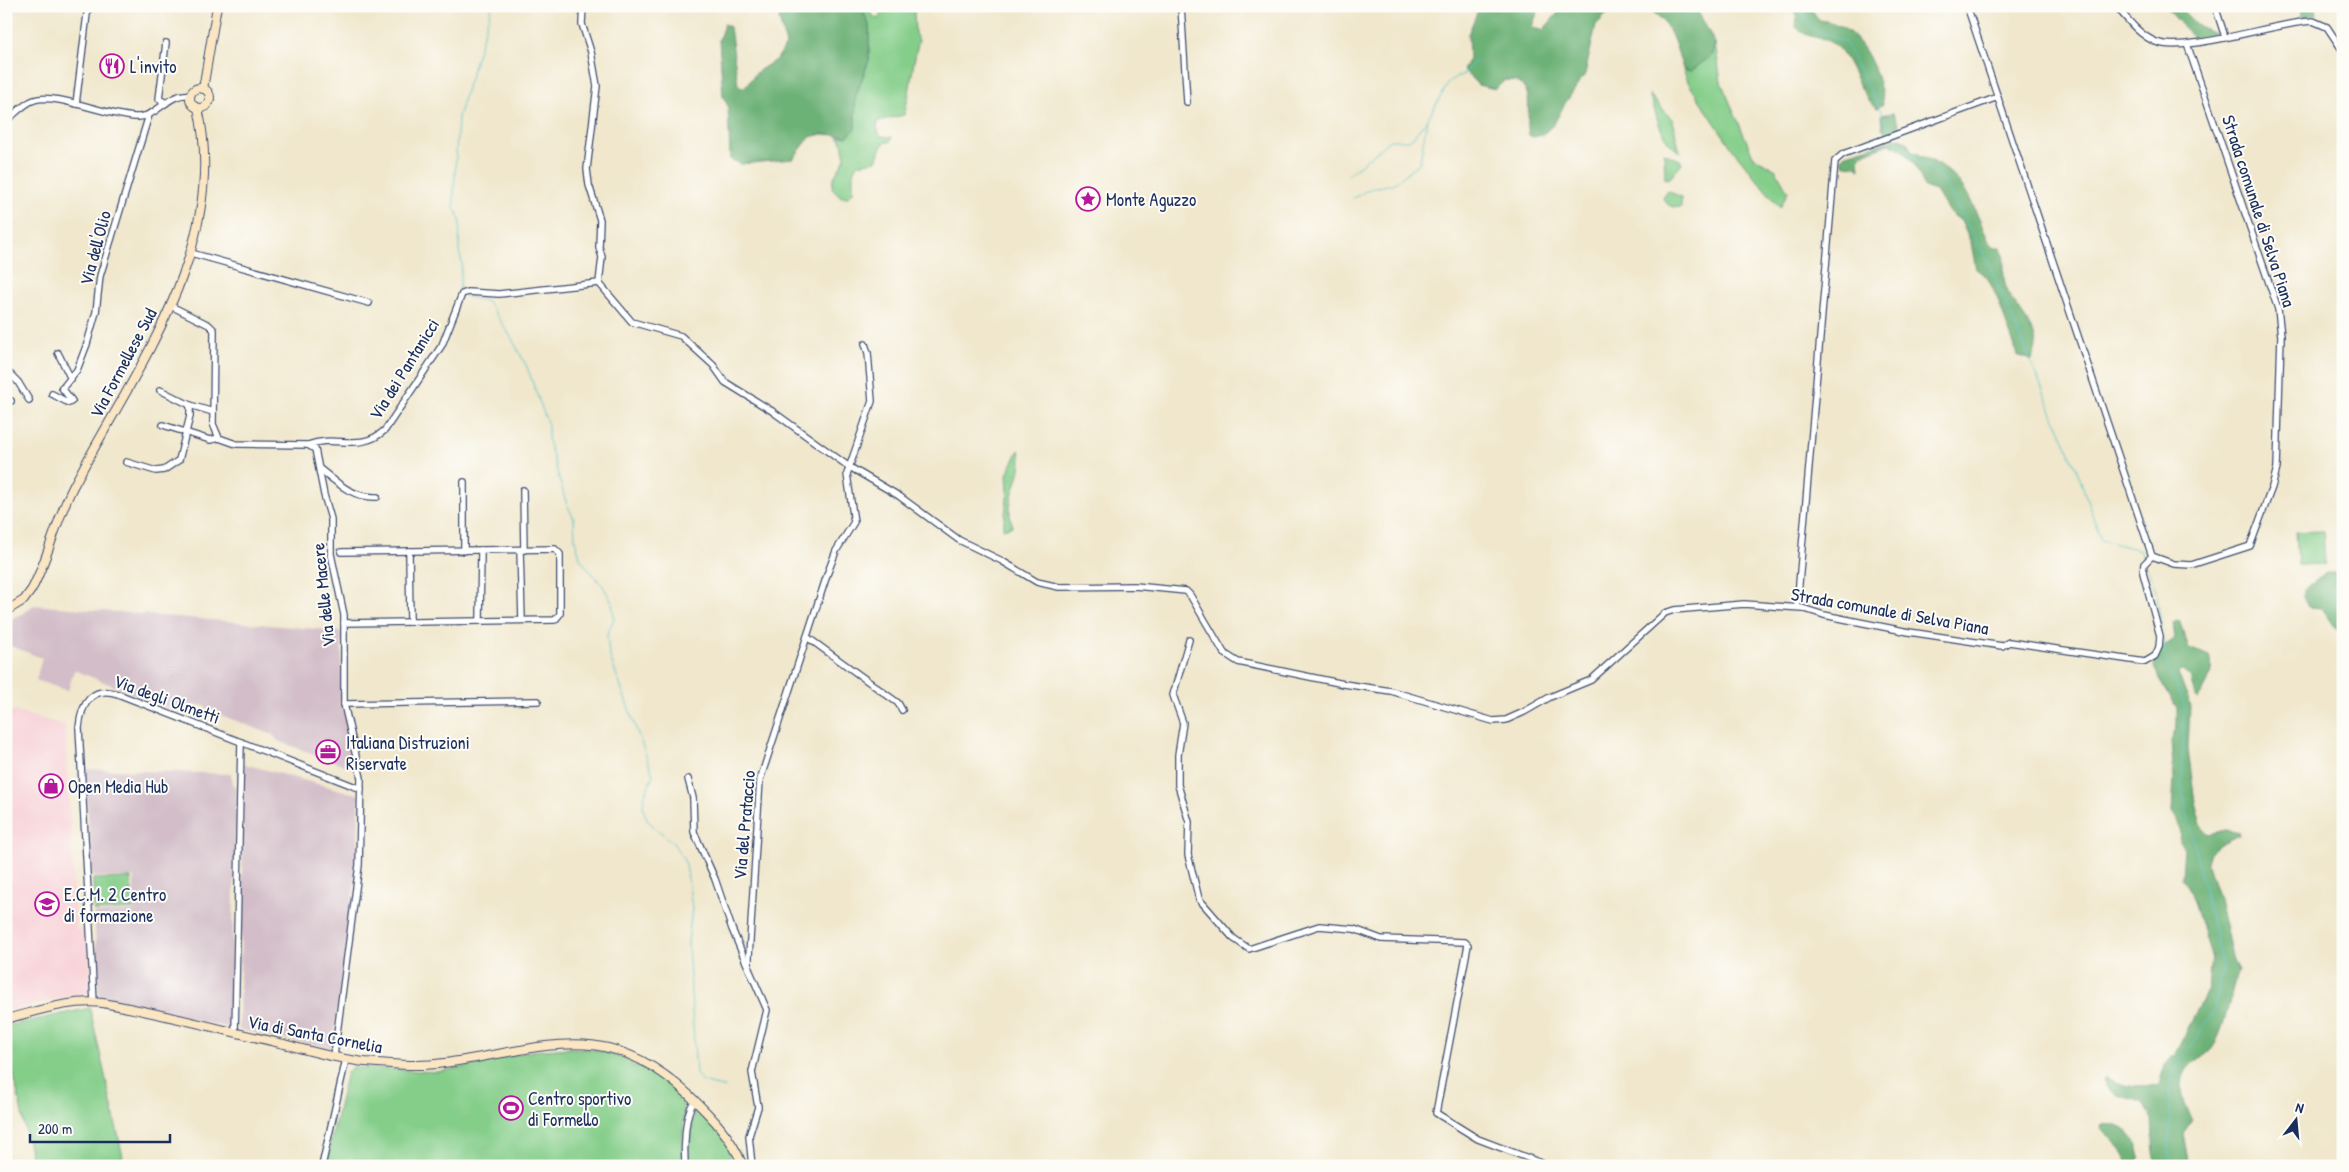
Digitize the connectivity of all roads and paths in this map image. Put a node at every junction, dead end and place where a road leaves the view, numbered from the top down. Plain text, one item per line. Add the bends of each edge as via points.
1 (88, 6) edge
2 (217, 6) edge
3 (583, 6) edge
4 (1181, 6) edge
5 (1967, 6) edge
6 (2116, 6) edge
7 (2215, 6) edge
8 (2225, 37) junction
9 (166, 43) dead end
10 (2187, 44) junction
11 (2343, 51) edge
12 (203, 88) junction
13 (190, 95) junction
14 (1998, 97) junction
15 (159, 99) junction
16 (1187, 102) dead end
17 (166, 103) junction
18 (76, 104) junction
19 (198, 108) junction
20 (156, 110) junction
21 (149, 115) junction
22 (6, 121) edge
23 (191, 252) junction
24 (598, 283) junction
25 (370, 303) dead end
26 (171, 306) junction
27 (864, 344) dead end
28 (58, 353) dead end
29 (10, 374) dead end
30 (71, 379) junction
31 (160, 390) dead end
32 (52, 394) dead end
33 (29, 400) dead end
34 (190, 406) junction
35 (213, 412) junction
36 (163, 426) dead end
37 (186, 433) junction
38 (219, 438) junction
39 (308, 445) junction
40 (126, 462) dead end
41 (848, 466) junction
42 (320, 469) junction
43 (464, 482) dead end
44 (523, 490) dead end
45 (377, 497) dead end
46 (464, 550) junction
47 (481, 550) junction
48 (522, 550) junction
49 (408, 551) junction
50 (341, 552) dead end
51 (2152, 556) junction
52 (1796, 607) junction
53 (6, 611) edge
54 (480, 620) junction
55 (522, 620) junction
56 (410, 622) junction
57 (344, 623) junction
58 (807, 637) junction
59 (1188, 640) dead end
60 (538, 700) dead end
61 (344, 704) junction
62 (902, 710) dead end
63 (241, 742) junction
64 (688, 779) dead end
65 (360, 789) junction
66 (749, 969) junction
67 (94, 1002) junction
68 (6, 1019) edge
69 (235, 1033) junction
70 (334, 1056) junction
71 (346, 1059) junction
72 (695, 1100) junction
73 (322, 1166) edge
74 (685, 1166) edge
75 (744, 1166) edge
76 (752, 1166) edge
77 (1549, 1166) edge

1 - 18 street
2 - 12 street
3 - 24 street via 582,24 597,86 587,169 600,220 602,257
4 - 16 street
5 - 14 street
6 - 10 street via 2133,26 2150,39 2167,44
7 - 8 street
8 - 10 street
8 - 11 street via 2315,22 2329,29
9 - 15 street
10 - 51 street, Strada comunale di Selva Piana via 2278,309 2281,336 2277,468 2250,546 2190,565 2174,564
12 - 13 street via 197,88
12 - 19 street via 210,99 205,107
13 - 17 street via 179,96
13 - 19 street, Via Formellese Sud via 192,105
14 - 51 street
14 - 52 street via 1843,154 1835,162
15 - 17 street
15 - 20 street
17 - 20 street
18 - 21 street via 134,117
18 - 22 street via 34,100
19 - 23 street, Via Formellese Sud via 206,154 202,213
20 - 21 street
21 - 30 street, Via dell'Olio via 100,276 96,312 87,344
23 - 25 street
23 - 26 street, Via Formellese Sud
24 - 39 street, Via dei Pantanicci via 499,294 466,293 460,299 442,345 391,423 381,433 366,442 322,441
24 - 41 street via 632,322 681,336 713,365 725,382 772,411
26 - 35 street via 209,324 214,330
26 - 53 street, Via Formellese Sud via 66,500 32,589 24,600
27 - 41 street via 868,353 872,403
28 - 30 street
29 - 33 street
30 - 32 street, Via dell'Olio via 64,387 72,401 69,403
31 - 34 street
34 - 35 street
34 - 37 street
35 - 38 street via 214,430
36 - 37 street
37 - 38 street via 210,440
37 - 40 street via 178,460 164,470 156,471
38 - 39 street via 240,444
39 - 42 street, Via delle Macere via 315,449
41 - 52 street, Strada comunale di Selva Piana via 895,494 963,543 998,558 1040,583 1135,586 1187,592 1224,654 1232,660 1391,692 1488,721 1506,720 1591,680 1665,613 1744,604
41 - 58 street, Via del Prataccio via 847,486 854,522 834,556
42 - 45 street via 353,493 367,498
42 - 57 street, Via delle Macere via 331,519 331,554
43 - 46 street
44 - 48 street
46 - 47 street
46 - 49 street
47 - 48 street
47 - 54 street
48 - 55 street
48 - 55 street via 559,551 560,614 553,620
49 - 50 street
49 - 56 street
51 - 52 street, Strada comunale di Selva Piana via 2143,569 2160,642 2155,656 2145,662 2009,642 2002,646 1935,636
54 - 55 street
54 - 56 street
56 - 57 street
57 - 61 street, Via delle Macere
58 - 62 street via 898,703
58 - 66 street, Via del Prataccio via 760,780
59 - 77 street via 1173,695 1183,724 1178,755 1179,788 1189,822 1187,851 1199,899 1233,938 1249,949 1319,926 1354,929 1381,939 1466,942 1436,1113 1478,1139
60 - 61 street
61 - 65 street, Via delle Macere via 358,761
63 - 65 street, Via degli Olmetti
63 - 67 street, Via degli Olmetti via 109,691 95,693 88,701 80,720 80,730
63 - 69 street
64 - 66 street via 693,798 694,832 716,878
65 - 70 street, Via delle Macere via 359,865
66 - 76 street, Via del Prataccio via 767,1010 752,1072 758,1112 749,1136
67 - 68 street, Via di Santa Cornelia via 70,1003
67 - 69 street, Via di Santa Cornelia
69 - 70 street, Via di Santa Cornelia
70 - 71 street, Via di Santa Cornelia
71 - 72 street, Via di Santa Cornelia via 384,1064 433,1064 542,1045 584,1044 637,1058 669,1078
71 - 73 street
72 - 74 street via 688,1119
72 - 75 street, Via di Santa Cornelia via 728,1135

